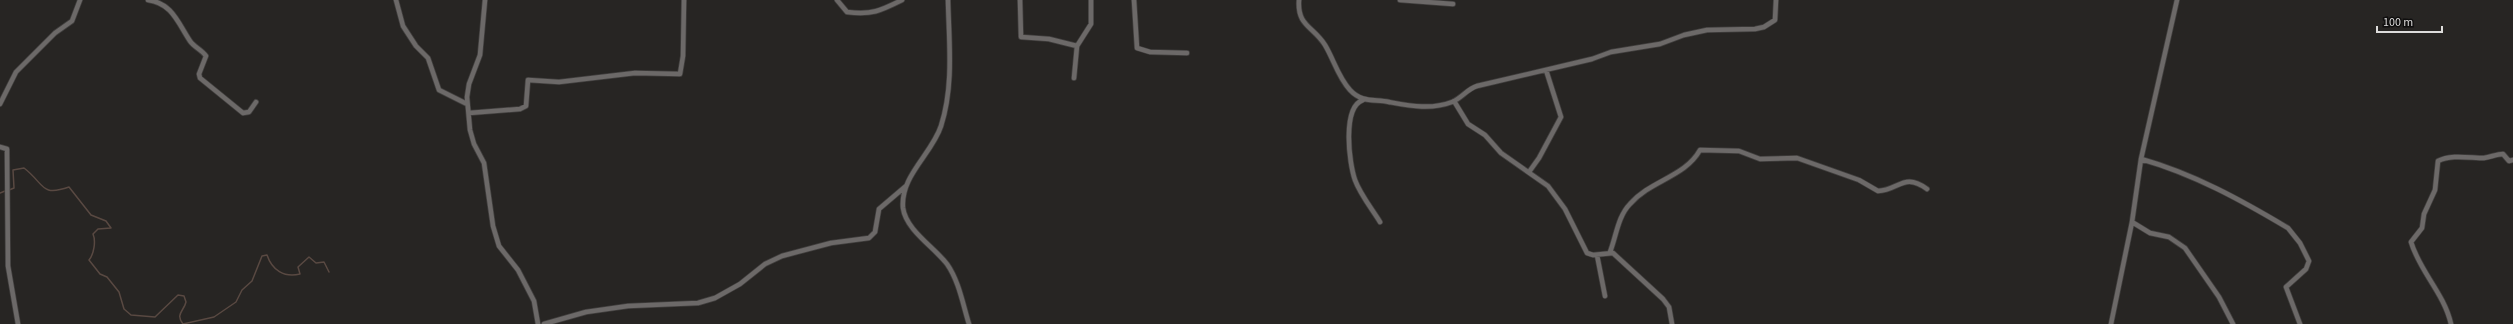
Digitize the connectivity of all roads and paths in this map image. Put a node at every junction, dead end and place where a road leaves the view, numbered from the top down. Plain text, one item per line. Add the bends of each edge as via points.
1 (80, 0) edge
2 (148, 0) edge
3 (168, 0) edge
4 (396, 0) edge
5 (485, 0) edge
6 (684, 0) edge
7 (837, 0) edge
8 (902, 0) edge
9 (948, 0) edge
10 (1020, 0) edge
11 (1091, 0) edge
12 (1134, 0) edge
13 (1299, 0) edge
14 (1400, 0) edge
15 (1776, 0) edge
16 (2177, 0) edge
17 (1453, 4) dead end
18 (166, 7) junction
19 (1077, 46) junction
20 (1187, 53) dead end
21 (1546, 70) junction
22 (1074, 78) dead end
23 (1363, 100) junction
24 (1454, 101) junction
25 (256, 102) dead end
26 (0, 104) edge
27 (467, 104) junction
28 (470, 114) junction
29 (0, 147) edge
30 (2141, 159) junction
31 (2513, 160) edge
32 (1529, 172) junction
33 (906, 186) junction
34 (1927, 189) dead end
35 (1380, 222) dead end
36 (2132, 222) junction
37 (1610, 252) junction
38 (1597, 255) junction
39 (1605, 296) dead end
40 (564, 322) edge
41 (18, 324) edge
42 (538, 324) edge
43 (544, 324) edge
44 (968, 324) edge
45 (1672, 324) edge
46 (2111, 324) edge
47 (2233, 324) edge
48 (2300, 324) edge
49 (2451, 324) edge

1 - 26 street via 72,21 55,33 16,72
2 - 18 street via 157,1
3 - 18 street
4 - 27 street via 403,26 416,46 428,58 439,90
5 - 27 street via 480,55 469,84
6 - 28 street via 683,56 680,74 635,73 574,81 528,80 526,106 520,109
7 - 8 street via 847,12 866,14 878,12
9 - 33 street via 947,104 941,127
10 - 19 street via 1021,36
11 - 19 street via 1091,24
12 - 20 street via 1137,48 1150,52
13 - 23 street via 1301,18 1322,40 1345,84
14 - 17 street
15 - 21 street via 1775,20 1764,27 1707,30 1660,44 1611,52
16 - 30 street
18 - 25 street via 182,25 191,43 206,56 199,74 200,78 243,113 249,112
19 - 22 street
21 - 24 street via 1471,88
21 - 32 street via 1561,117
23 - 24 street via 1416,108
23 - 35 street via 1357,102 1353,108 1349,152 1355,180
24 - 32 street via 1468,124
27 - 28 street
28 - 42 street via 472,138 484,163 497,241 518,270 534,300
29 - 41 street via 7,149 8,266
30 - 36 street
30 - 48 street via 2182,171 2237,199 2294,234 2309,262 2306,269 2286,287
31 - 49 street via 2509,161 2500,154 2438,161 2435,190 2424,214 2422,228 2411,242 2425,275 2438,290
32 - 38 street via 1548,186 1559,199 1584,249 1590,254
33 - 40 street via 879,209 875,232 869,238 831,243 782,256 765,264 740,284 715,298 698,303 628,306 586,312
33 - 44 street via 903,206 906,219 951,272
34 - 37 street via 1907,181 1878,191 1859,180 1797,158 1760,159 1739,151 1700,150 1685,169 1658,181 1629,205
36 - 46 street
36 - 47 street via 2150,233 2178,242 2185,248 2219,297
37 - 38 street
37 - 45 street via 1663,299 1669,307
38 - 39 street
40 - 43 street

